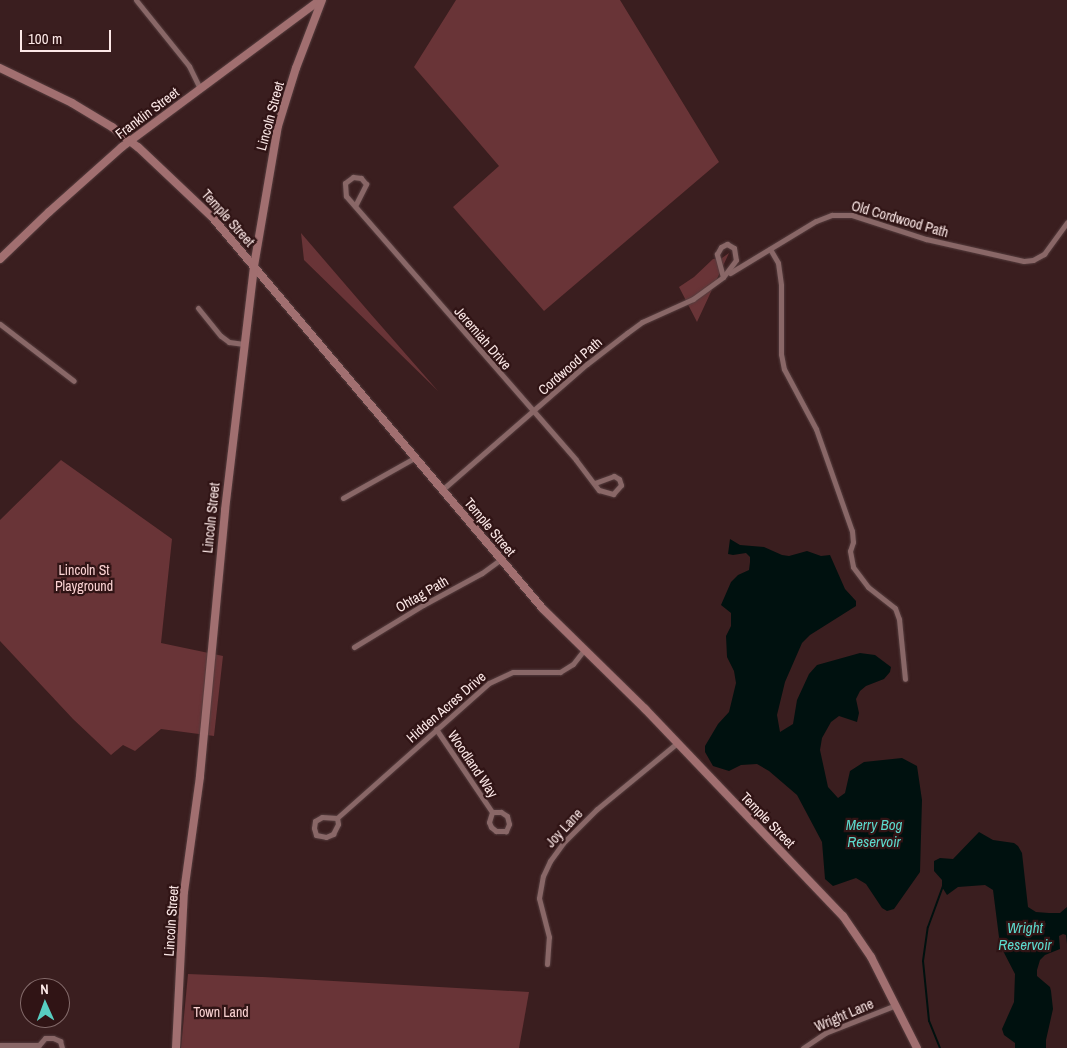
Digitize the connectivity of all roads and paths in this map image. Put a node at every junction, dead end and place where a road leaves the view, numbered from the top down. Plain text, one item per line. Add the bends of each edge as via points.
1 (136, 0) edge
2 (321, 0) edge
3 (0, 68) edge
4 (200, 89) junction
5 (130, 140) junction
6 (355, 206) junction
7 (1067, 222) edge
8 (770, 249) junction
9 (0, 259) edge
10 (254, 266) junction
11 (723, 277) junction
12 (198, 308) dead end
13 (0, 324) edge
14 (244, 344) junction
15 (74, 381) dead end
16 (533, 413) junction
17 (416, 457) junction
18 (595, 483) junction
19 (443, 490) junction
20 (343, 498) dead end
21 (500, 560) junction
22 (354, 647) dead end
23 (584, 650) junction
24 (905, 679) dead end
25 (436, 729) junction
26 (677, 743) junction
27 (492, 812) junction
28 (337, 818) junction
29 (546, 964) dead end
30 (896, 1005) junction
31 (0, 1045) edge
32 (40, 1047) edge
33 (62, 1048) edge
34 (176, 1048) edge
35 (803, 1048) edge
36 (917, 1048) edge

1 - 4 street via 189,66
2 - 4 main road, Franklin Street
2 - 10 main road, Lincoln Street via 278,126
3 - 5 main road, Temple Street via 83,109
4 - 5 main road, Franklin Street
5 - 9 main road, Franklin Street
5 - 10 main road, Temple Street via 212,217
6 - 6 street, Jeremiah Drive via 344,189 347,180 353,177 361,178 366,184
6 - 16 street, Jeremiah Drive
7 - 8 street, Old Cordwood Path via 1044,254 1033,260 1007,258 926,240 847,214 822,218
8 - 11 street, Old Cordwood Path
8 - 24 street via 778,264 781,285 784,369 816,429 830,466 852,531 850,551 853,566 868,587 896,608
10 - 14 main road, Lincoln Street
10 - 17 main road, Temple Street
11 - 11 street, Cordwood Path via 717,254 726,244 734,248 736,260
11 - 16 street, Cordwood Path via 693,299 627,332
12 - 14 street via 221,336 230,342
13 - 15 street
14 - 34 main road, Lincoln Street via 220,552 200,776 184,892
16 - 18 street, Jeremiah Drive
16 - 19 street, Cordwood Path
17 - 19 main road, Temple Street
17 - 20 street
18 - 18 street, Jeremiah Drive via 614,476 621,485 615,493 608,494 599,490
19 - 21 main road, Temple Street
21 - 22 street, Ohtag Path
21 - 23 main road, Temple Street
23 - 25 street, Hidden Acres Drive via 560,672 521,672 500,677 473,695
23 - 26 main road, Temple Street
25 - 27 street, Woodland Way
25 - 28 street, Hidden Acres Drive
26 - 29 street, Joy Lane via 598,809 563,843 550,861 539,898 549,937
26 - 30 main road, Temple Street via 843,916 871,957
27 - 27 street, Woodland Way via 507,816 509,824 506,831 496,831 491,827
28 - 28 street, Hidden Acres Drive via 333,834 326,837 316,835 316,821 322,817
30 - 35 street, Wright Lane via 825,1033
30 - 36 main road, Temple Street
31 - 32 street
32 - 33 street via 45,1038 53,1038 60,1041

